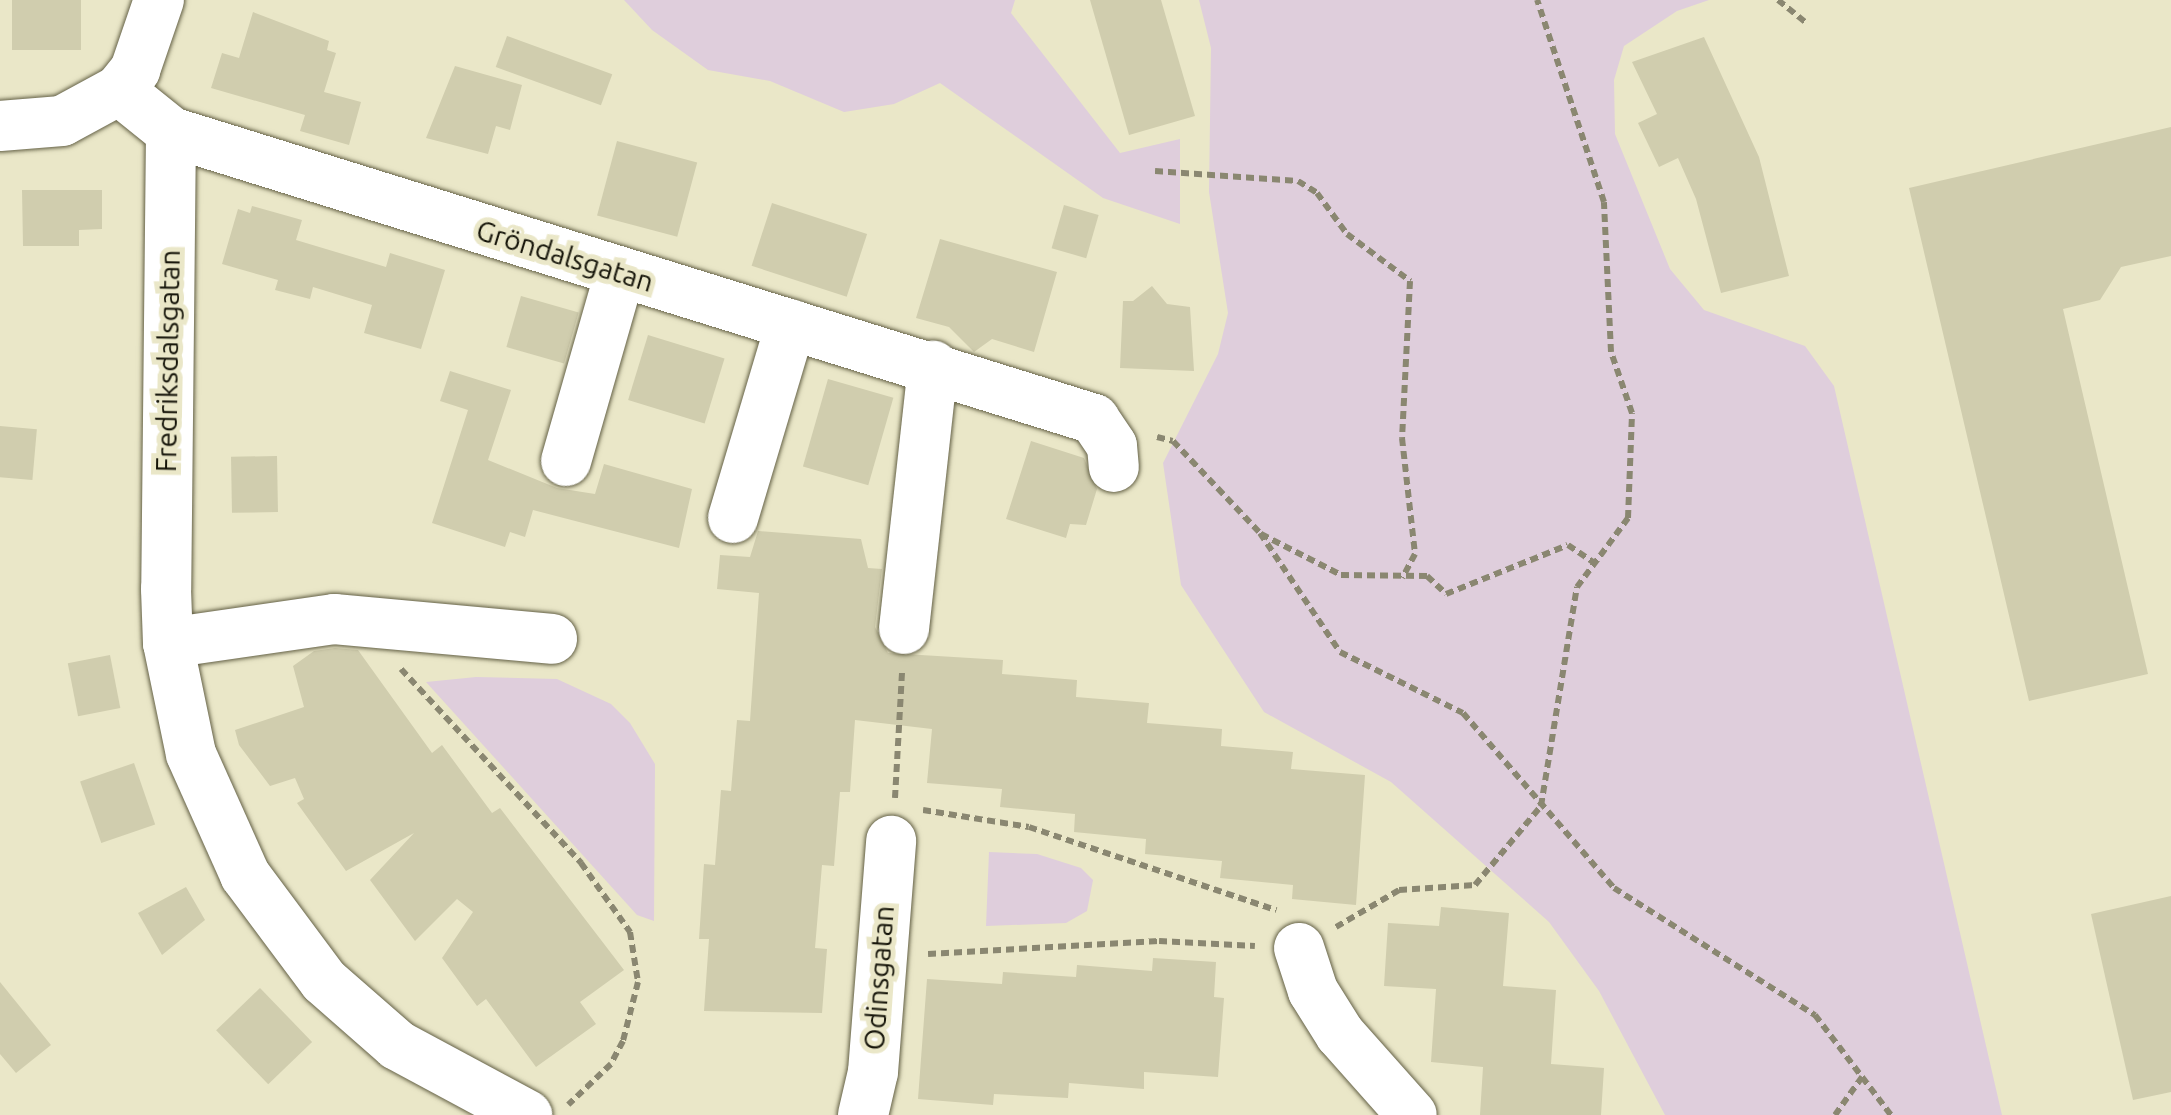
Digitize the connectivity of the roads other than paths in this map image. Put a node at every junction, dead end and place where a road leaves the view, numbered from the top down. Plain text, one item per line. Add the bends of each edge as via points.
1 (159, 0) edge
2 (118, 90) junction
3 (0, 126) edge
4 (172, 132) junction
5 (620, 272) junction
6 (791, 324) junction
7 (933, 366) junction
8 (1129, 451) road end
9 (566, 461) dead end
10 (733, 518) dead end
11 (904, 630) road end
12 (552, 640) dead end
13 (168, 643) junction
14 (893, 823) road end
15 (1299, 948) road end
16 (527, 1115) edge
17 (863, 1115) edge
18 (1412, 1115) edge

1 - 2 street via 135,70
2 - 3 street via 62,122
2 - 4 street, Gröndalsgatan
4 - 5 street, Gröndalsgatan
4 - 13 street, Fredriksdalsgatan
5 - 6 street, Gröndalsgatan
5 - 9 street
6 - 7 street, Gröndalsgatan
6 - 10 street
7 - 8 street, Gröndalsgatan via 1094,419 1112,446
7 - 11 street
12 - 13 street via 334,619
13 - 16 street, Fredriksdalsgatan via 191,754 244,875 284,935 362,1018 397,1045
14 - 17 street, Odinsgatan
15 - 18 street via 1312,990 1340,1034

